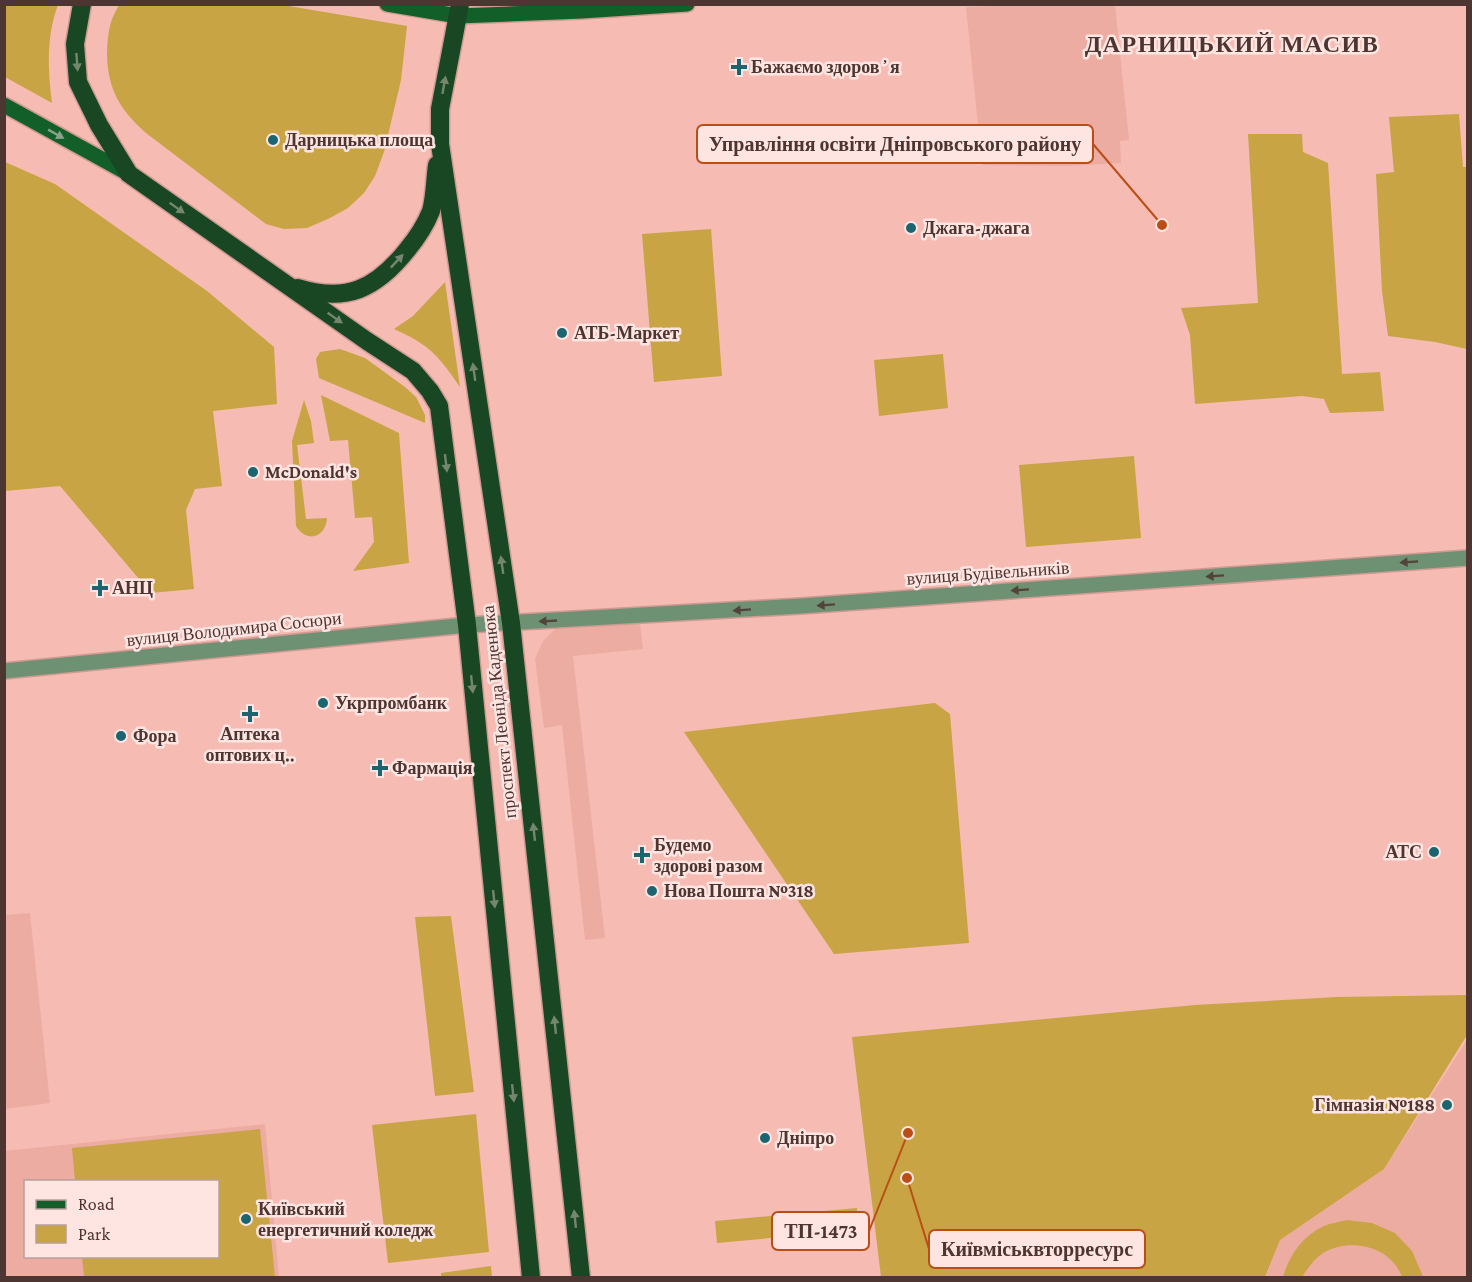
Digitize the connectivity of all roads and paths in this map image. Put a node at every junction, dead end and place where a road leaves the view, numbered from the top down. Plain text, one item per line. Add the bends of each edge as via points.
1 (82, 4) edge
2 (387, 4) edge
3 (687, 4) edge
4 (458, 8) edge
5 (4, 105) edge
6 (440, 144) junction
7 (129, 174) junction
8 (288, 284) junction
9 (1467, 558) edge
10 (511, 623) junction
11 (467, 625) junction
12 (4, 671) edge
13 (531, 1278) edge
14 (581, 1278) edge

1 -> 7 highway via 75,44 78,82
2 - 4 main road
3 - 4 main road via 582,11
6 -> 4 highway via 440,109
5 -> 7 main road
8 -> 6 highway via 312,292 339,294 377,281 396,264 419,235 431,209
10 -> 6 highway, проспект Леоніда Каденюка
7 -> 8 highway
8 -> 11 highway, проспект Леоніда Каденюка via 413,371 439,406
9 -> 10 street, вулиця Будівельників via 812,606
10 - 11 street, вулиця Будівельників
14 -> 10 highway, проспект Леоніда Каденюка
11 - 12 street, вулиця Володимира Сосюри
11 -> 13 highway, проспект Леоніда Каденюка

